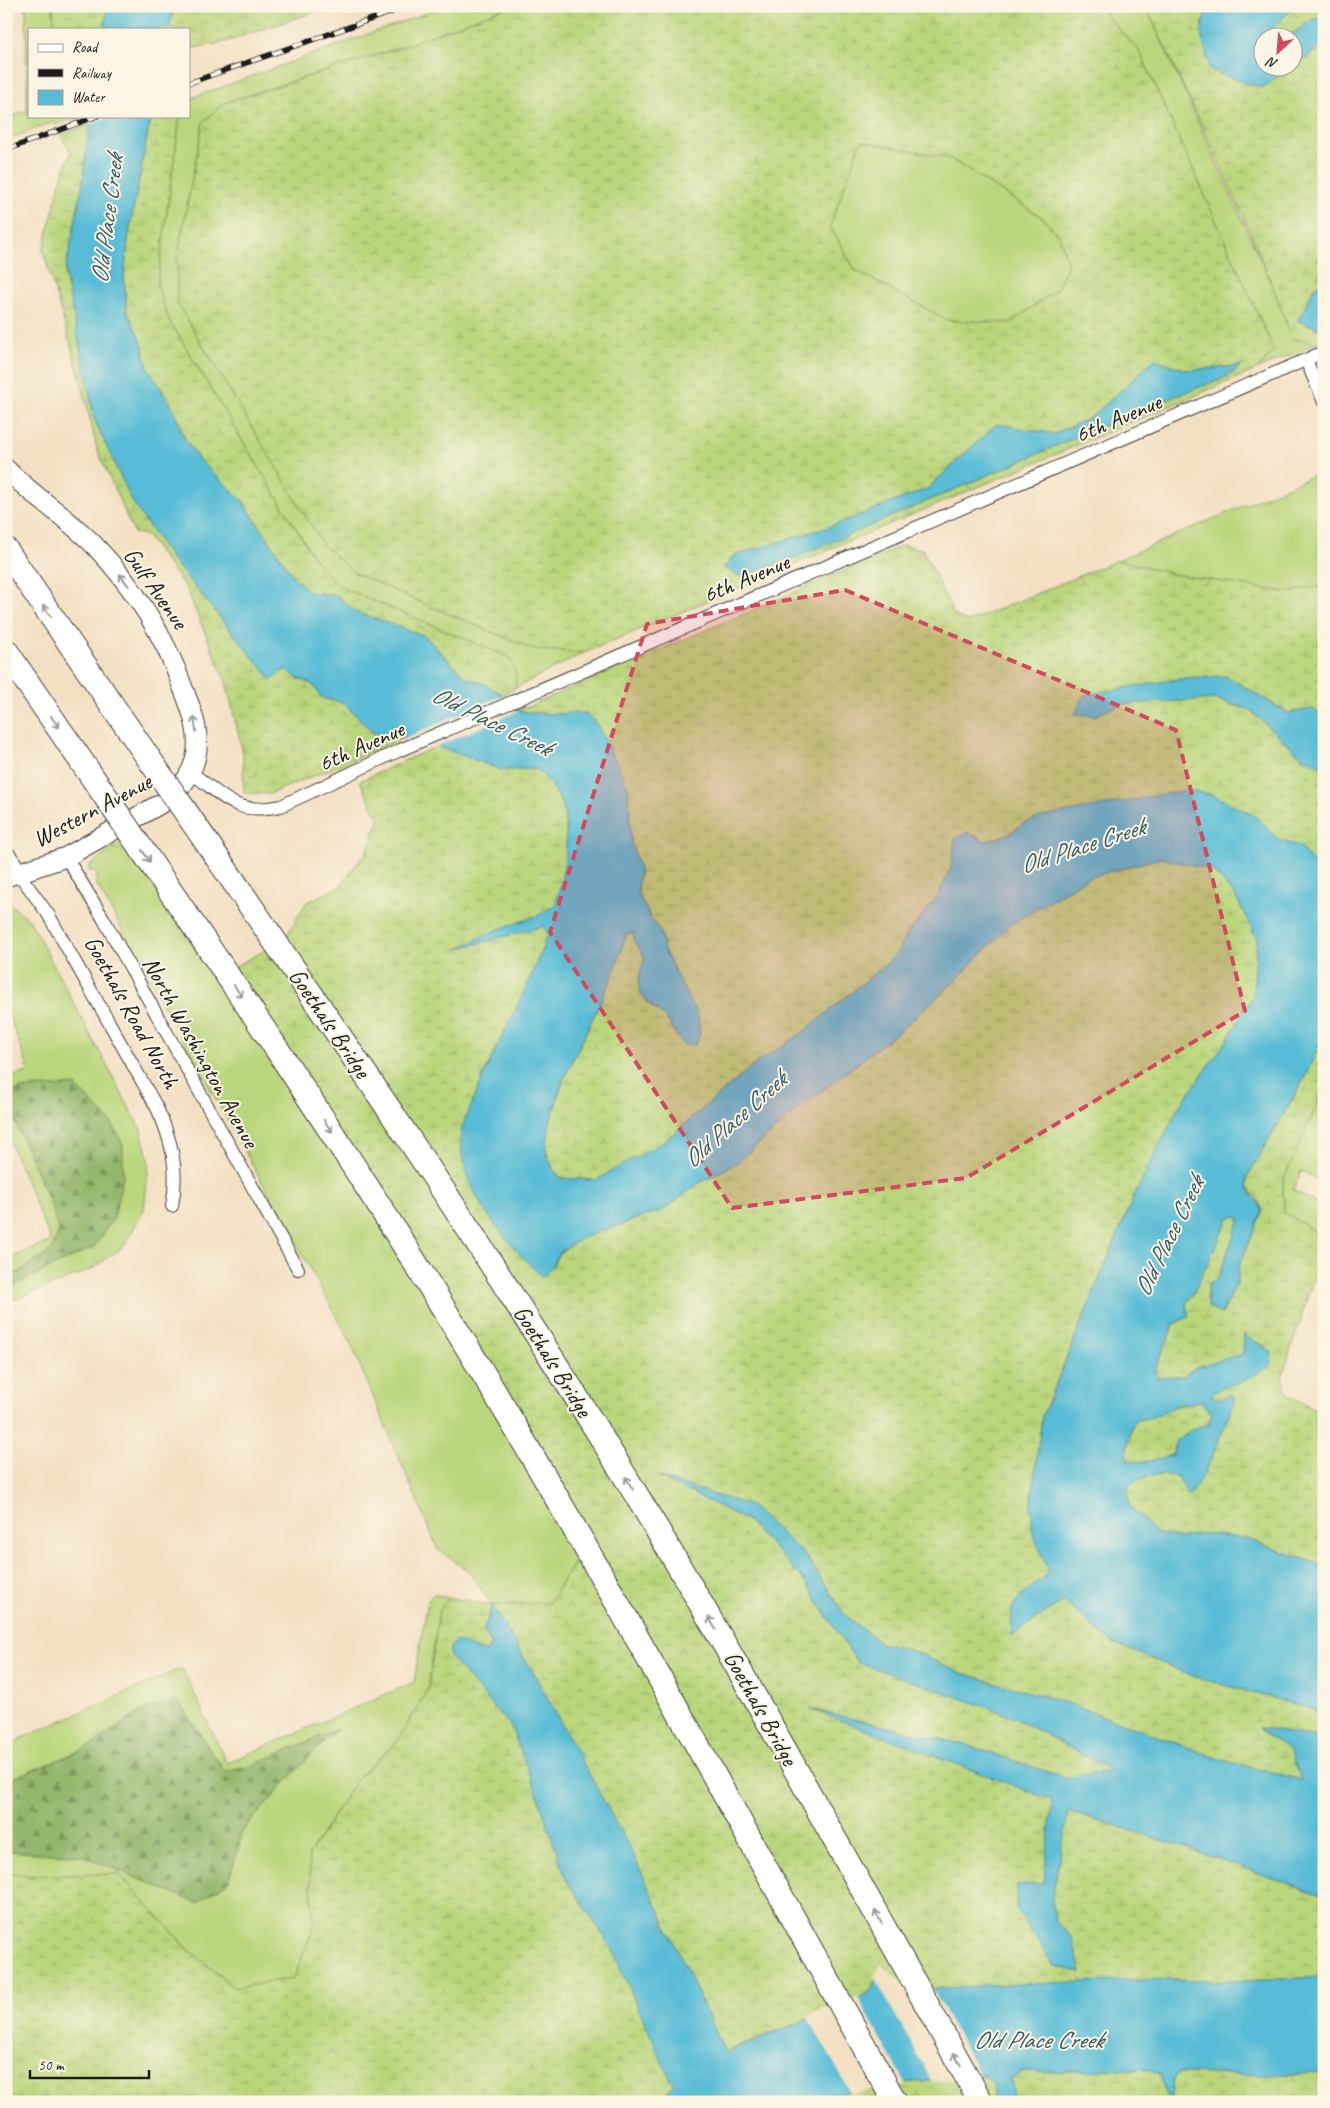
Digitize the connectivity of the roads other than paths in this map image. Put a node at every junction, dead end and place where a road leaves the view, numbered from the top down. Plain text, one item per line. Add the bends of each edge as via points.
1 (1324, 352) edge
2 (1306, 360) junction
3 (1324, 402) edge
4 (6, 469) edge
5 (6, 550) edge
6 (6, 652) edge
7 (6, 664) edge
8 (27, 682) junction
9 (190, 772) junction
10 (6, 856) edge
11 (66, 857) junction
12 (13, 876) edge
13 (172, 1206) dead end
14 (298, 1269) dead end
15 (895, 2102) edge
16 (981, 2102) edge

1 - 2 street, 6th Avenue
2 - 3 street
2 - 9 street, 6th Avenue via 515,701 280,806 243,809
9 -> 4 street, Gulf Avenue via 197,752 195,718 171,655 150,616 94,546
16 -> 5 highway, Goethals Bridge, bridge via 720,1637 578,1399 448,1196
6 - 8 highway
7 - 8 highway
8 -> 15 highway, bridge via 291,1068 446,1311 597,1567
9 - 11 street, Western Avenue via 178,792 169,799
10 - 12 street, Goethals Road North
11 - 12 street, Western Avenue
11 - 14 street, North Washington Avenue
12 - 13 street, Goethals Road North via 48,914 156,1106 173,1148

